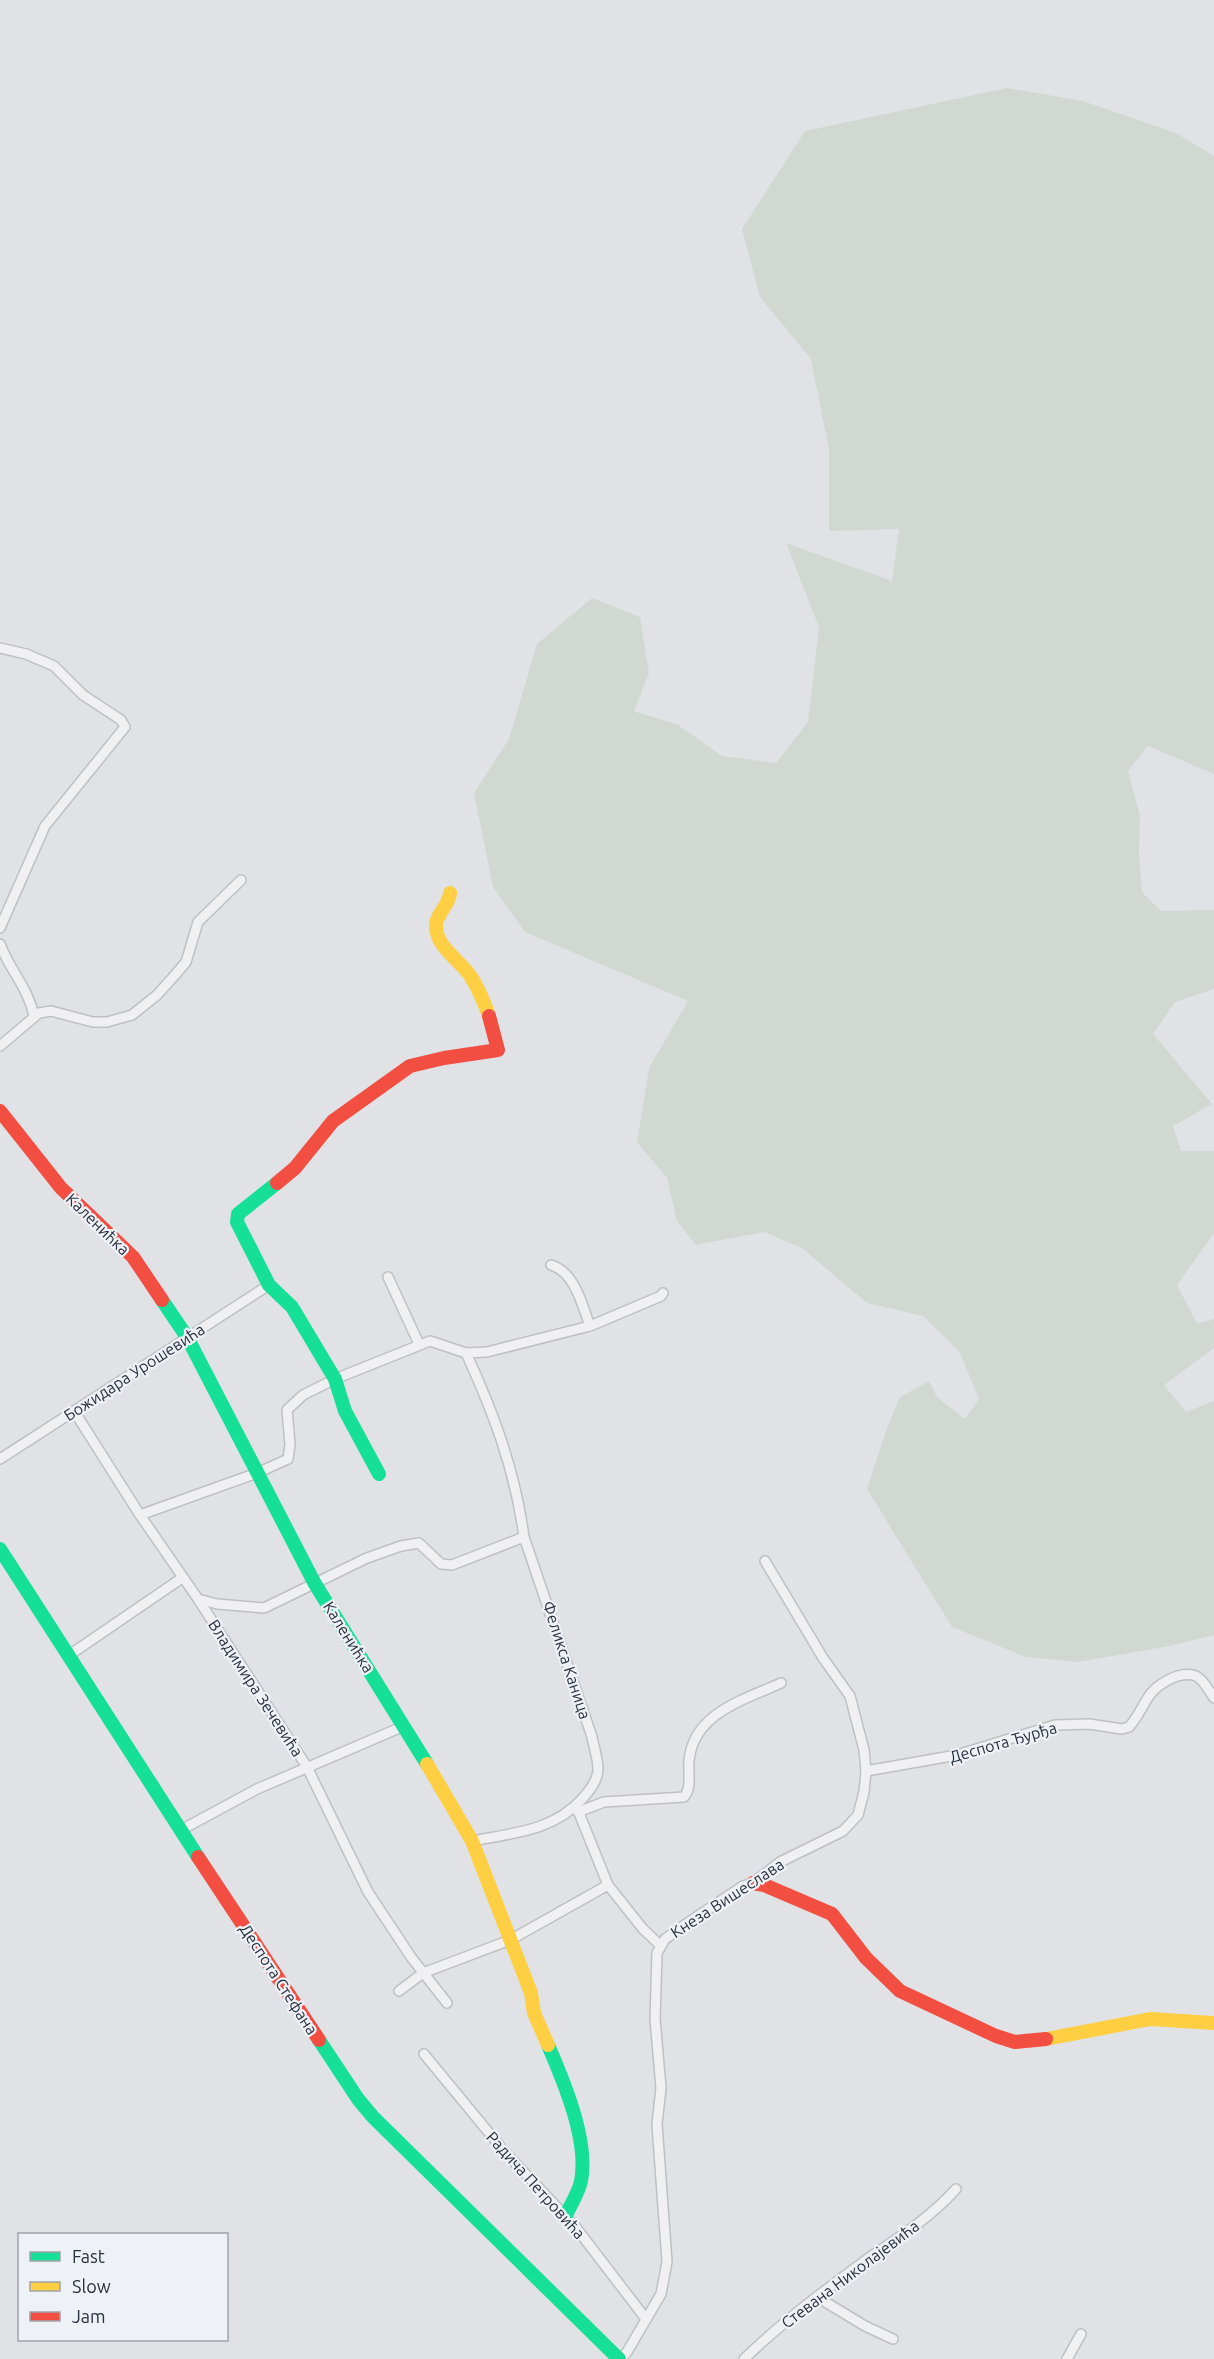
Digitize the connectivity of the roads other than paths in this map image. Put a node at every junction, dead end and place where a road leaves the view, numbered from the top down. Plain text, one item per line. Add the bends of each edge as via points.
1 (0, 648) edge
2 (241, 880) dead end
3 (450, 893) dead end
4 (0, 928) edge
5 (0, 944) edge
6 (34, 1016) junction
7 (0, 1046) edge
8 (0, 1111) edge
9 (551, 1265) dead end
10 (388, 1277) dead end
11 (269, 1285) junction
12 (663, 1293) dead end
13 (590, 1326) junction
14 (187, 1337) junction
15 (419, 1344) junction
16 (466, 1353) junction
17 (335, 1379) junction
18 (74, 1411) junction
19 (0, 1459) edge
20 (257, 1473) junction
21 (379, 1474) dead end
22 (140, 1515) junction
23 (525, 1537) junction
24 (0, 1549) edge
25 (765, 1561) dead end
26 (182, 1578) junction
27 (315, 1584) junction
28 (198, 1599) junction
29 (68, 1656) junction
30 (781, 1683) dead end
31 (1214, 1698) edge
32 (404, 1726) junction
33 (307, 1767) junction
34 (866, 1772) junction
35 (577, 1809) junction
36 (181, 1830) junction
37 (472, 1841) junction
38 (753, 1883) junction
39 (608, 1885) junction
40 (510, 1940) junction
41 (661, 1946) junction
42 (423, 1973) junction
43 (399, 1991) dead end
44 (447, 2003) dead end
45 (1214, 2023) edge
46 (424, 2054) dead end
47 (956, 2189) dead end
48 (566, 2215) junction
49 (817, 2297) junction
50 (646, 2319) junction
51 (1081, 2334) dead end
52 (893, 2338) dead end
53 (620, 2359) edge
54 (744, 2359) edge
55 (1067, 2359) edge

1 - 4 street via 54,666 83,695 122,720 125,728 45,826
2 - 6 street via 198,922 186,962 157,995 132,1015 107,1022 51,1011
3 - 11 street via 436,930 471,977 490,1019 498,1050 410,1066 333,1121 295,1168 238,1214 237,1222
5 - 6 street via 29,996
6 - 7 street
8 - 14 street, Каленићка via 61,1188 133,1257
9 - 13 street via 566,1272
10 - 15 street
11 - 14 street, Божидара Урошевића
11 - 17 street via 292,1307
12 - 13 street
13 - 16 street via 487,1352
14 - 18 street, Божидара Урошевића
14 - 20 street, Каленићка
15 - 16 street via 430,1341
15 - 17 street
16 - 23 street, Феликса Каница via 508,1459
17 - 20 street via 303,1395 287,1410 288,1459
17 - 21 street via 345,1411
18 - 19 street, Божидара Урошевића
18 - 22 street, Владимира Зечевића
20 - 22 street
20 - 27 street, Каленићка
22 - 26 street, Владимира Зечевића
23 - 27 street via 452,1565 441,1564 419,1543 401,1546
23 - 35 street, Феликса Каница via 592,1737 598,1770 595,1782
24 - 29 street, Деспота Стефана
25 - 34 street, Кнеза Вишеслава via 850,1696
26 - 28 street, Владимира Зечевића
26 - 29 street
27 - 28 street via 264,1608
27 - 32 street, Каленићка
28 - 33 street, Владимира Зечевића
29 - 36 street, Деспота Стефана
30 - 35 street via 730,1705 700,1730 692,1746 688,1791 684,1797 604,1802
31 - 34 street, Деспота Ђурђа via 1196,1676 1184,1675 1156,1688 1129,1727 1055,1725 957,1755
32 - 33 street
32 - 37 street, Каленићка
33 - 36 street
33 - 42 street, Владимира Зечевића via 368,1892
34 - 38 street, Кнеза Вишеслава via 858,1815 851,1825 780,1862
35 - 37 street via 537,1829
35 - 39 street
36 - 53 street, Деспота Стефана via 365,2108
37 - 40 street, Каленићка
38 - 41 street, Кнеза Вишеслава via 678,1929
38 - 45 street via 832,1914 866,1958 900,1991 1015,2042 1063,2037 1150,2019
39 - 40 street
39 - 41 street
40 - 42 street
40 - 48 street, Каленићка via 531,1993 543,2039 566,2086 581,2146 581,2182
41 - 50 street, Кнеза Вишеслава via 655,1963 661,2088 657,2124 667,2262 661,2294
42 - 43 street
42 - 44 street, Владимира Зечевића
46 - 48 street, Радича Петровића via 504,2151
47 - 49 street, Стевана Николајевића via 919,2223
48 - 50 street, Радича Петровића
49 - 52 street
49 - 54 street, Стевана Николајевића
50 - 53 street, Кнеза Вишеслава
51 - 55 street

